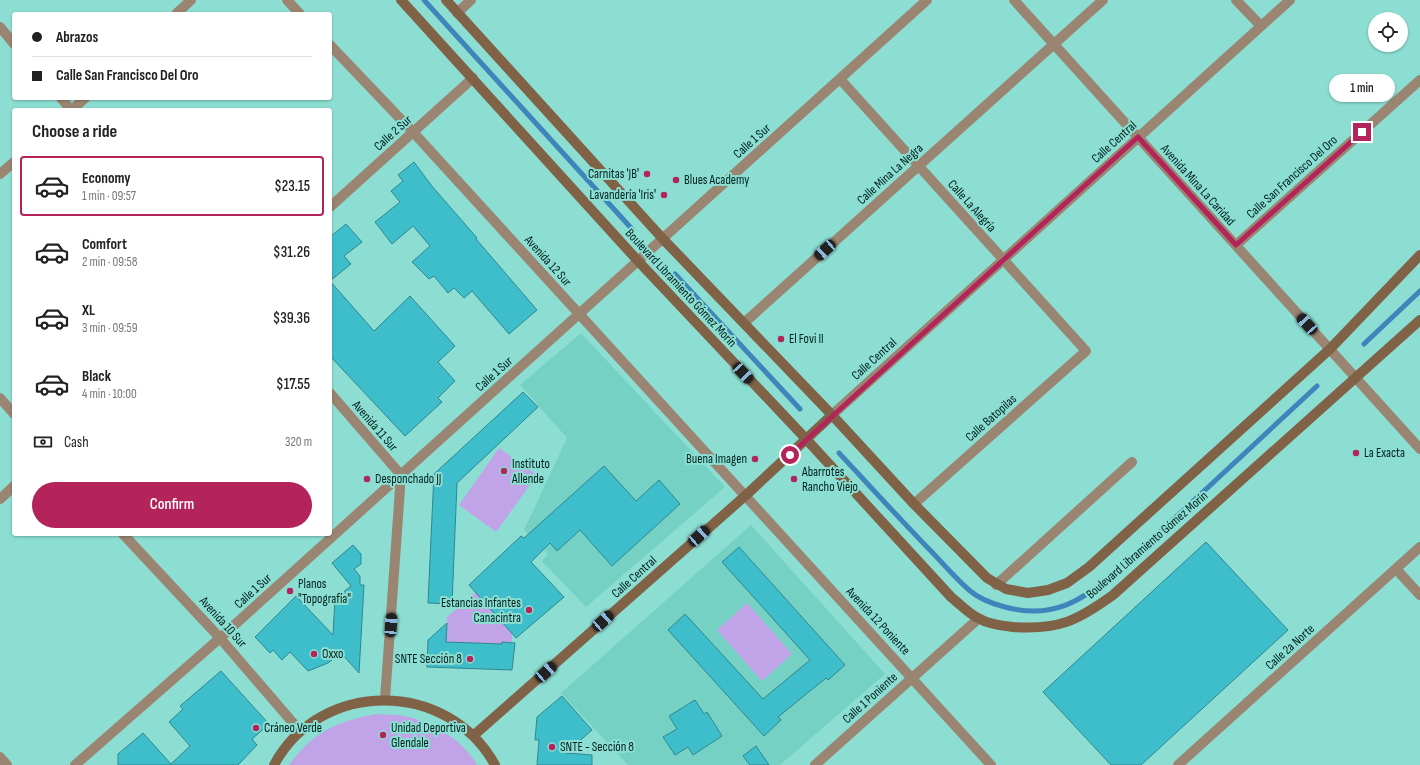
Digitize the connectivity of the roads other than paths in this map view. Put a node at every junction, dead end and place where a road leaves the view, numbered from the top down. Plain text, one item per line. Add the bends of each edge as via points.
1 (190, 0) edge
2 (287, 0) edge
3 (401, 0) edge
4 (446, 0) edge
5 (471, 0) edge
6 (927, 0) edge
7 (1014, 0) edge
8 (1104, 0) edge
9 (1236, 0) edge
10 (1290, 0) edge
11 (178, 12) edge
12 (298, 12) edge
13 (457, 13) junction
14 (1261, 26) junction
15 (0, 27) edge
16 (12, 42) edge
17 (1054, 44) junction
18 (332, 47) edge
19 (473, 78) junction
20 (840, 79) junction
21 (1420, 80) edge
22 (63, 100) edge
23 (83, 100) edge
24 (70, 108) edge
25 (74, 108) edge
26 (413, 132) junction
27 (1138, 137) junction
28 (12, 164) edge
29 (918, 166) junction
30 (0, 174) edge
31 (332, 205) edge
32 (663, 239) junction
33 (1236, 245) junction
34 (1420, 255) edge
35 (1003, 260) junction
36 (638, 262) junction
37 (579, 314) junction
38 (1420, 320) edge
39 (744, 323) junction
40 (1330, 349) junction
41 (1086, 351) joint
42 (1355, 377) junction
43 (332, 395) edge
44 (0, 398) edge
45 (12, 412) edge
46 (832, 415) junction
47 (807, 440) junction
48 (1420, 449) edge
49 (1132, 462) dead end
50 (401, 475) junction
51 (12, 488) edge
52 (745, 496) junction
53 (0, 499) edge
54 (914, 504) junction
55 (125, 536) edge
56 (1420, 547) edge
57 (1396, 569) junction
58 (996, 584) junction
59 (1420, 595) edge
60 (978, 619) junction
61 (220, 638) junction
62 (913, 677) junction
63 (386, 699) junction
64 (300, 731) junction
65 (473, 736) junction
66 (0, 757) edge
67 (7, 765) edge
68 (75, 765) edge
69 (274, 765) edge
70 (495, 765) edge
71 (815, 765) edge
72 (991, 765) edge
73 (1178, 765) edge

1 - 11 street
2 - 12 street
3 - 19 main road, Boulevard Libramiento Gómez Morín
4 - 13 main road, Boulevard Libramiento Gómez Morín
5 - 13 street
6 - 20 street, Calle 1 Sur
7 - 17 street, Avenida Mina La Caridad
8 - 17 street, Calle Mina La Negra
9 - 14 street
10 - 14 street, Calle Central
13 - 32 main road, Boulevard Libramiento Gómez Morín
14 - 27 street, Calle Central
15 - 16 street
17 - 27 street, Avenida Mina La Caridad
17 - 29 street, Calle Mina La Negra
18 - 26 street, Avenida 12 Sur
19 - 26 street, Calle 2 Sur
19 - 36 main road, Boulevard Libramiento Gómez Morín
20 - 29 street, Calle La Alegría
20 - 32 street, Calle 1 Sur
21 - 33 street, Calle San Francisco Del Oro
22 - 24 street
23 - 25 street
26 - 31 street, Calle 2 Sur
26 - 37 street, Avenida 12 Sur
27 - 33 street, Avenida Mina La Caridad
27 - 35 street, Calle Central
28 - 30 street
29 - 35 street, Calle La Alegría
29 - 39 street, Calle Mina La Negra
32 - 36 street, Calle 1 Sur
32 - 39 main road, Boulevard Libramiento Gómez Morín
33 - 40 street, Avenida Mina La Caridad
34 - 40 main road, Boulevard Libramiento Gómez Morín
35 - 41 street, Calle La Alegría
35 - 46 street, Calle Central
36 - 37 street, Calle 1 Sur
36 - 47 main road, Boulevard Libramiento Gómez Morín
37 - 50 street, Calle 1 Sur
37 - 52 street, Avenida 12 Sur
38 - 42 main road, Boulevard Libramiento Gómez Morín
39 - 46 main road, Boulevard Libramiento Gómez Morín
40 - 42 street, Avenida Mina La Caridad
40 - 58 main road, Boulevard Libramiento Gómez Morín via 1089,567 1072,579 1048,590 1028,593 1006,589
41 - 54 street, Calle Batopilas
42 - 48 street, Avenida Mina La Caridad
42 - 60 main road, Boulevard Libramiento Gómez Morín via 1113,595 1085,615 1056,626 1029,628 998,625
43 - 50 street, Avenida 11 Sur
44 - 45 street
46 - 47 main road, Calle Central
46 - 54 main road, Boulevard Libramiento Gómez Morín
47 - 52 main road, Calle Central
47 - 60 main road, Boulevard Libramiento Gómez Morín via 951,597
49 - 58 street
50 - 61 street, Calle 1 Sur
50 - 63 street
51 - 53 street
52 - 62 street, Avenida 12 Poniente
52 - 65 main road, Calle Central
54 - 58 main road, Boulevard Libramiento Gómez Morín
55 - 61 street, Avenida 10 Sur
56 - 57 street, Calle 2a Norte
57 - 59 street
57 - 73 street, Calle 2a Norte
60 - 62 street, Calle 1 Poniente
61 - 64 street, Avenida 10 Sur
61 - 68 street, Calle 1 Sur
62 - 71 street, Calle 1 Poniente
62 - 72 street, Avenida 12 Poniente
63 - 64 main road via 355,703 333,711
63 - 65 main road via 418,704 447,716
64 - 69 main road via 280,753
65 - 70 main road
66 - 67 street

